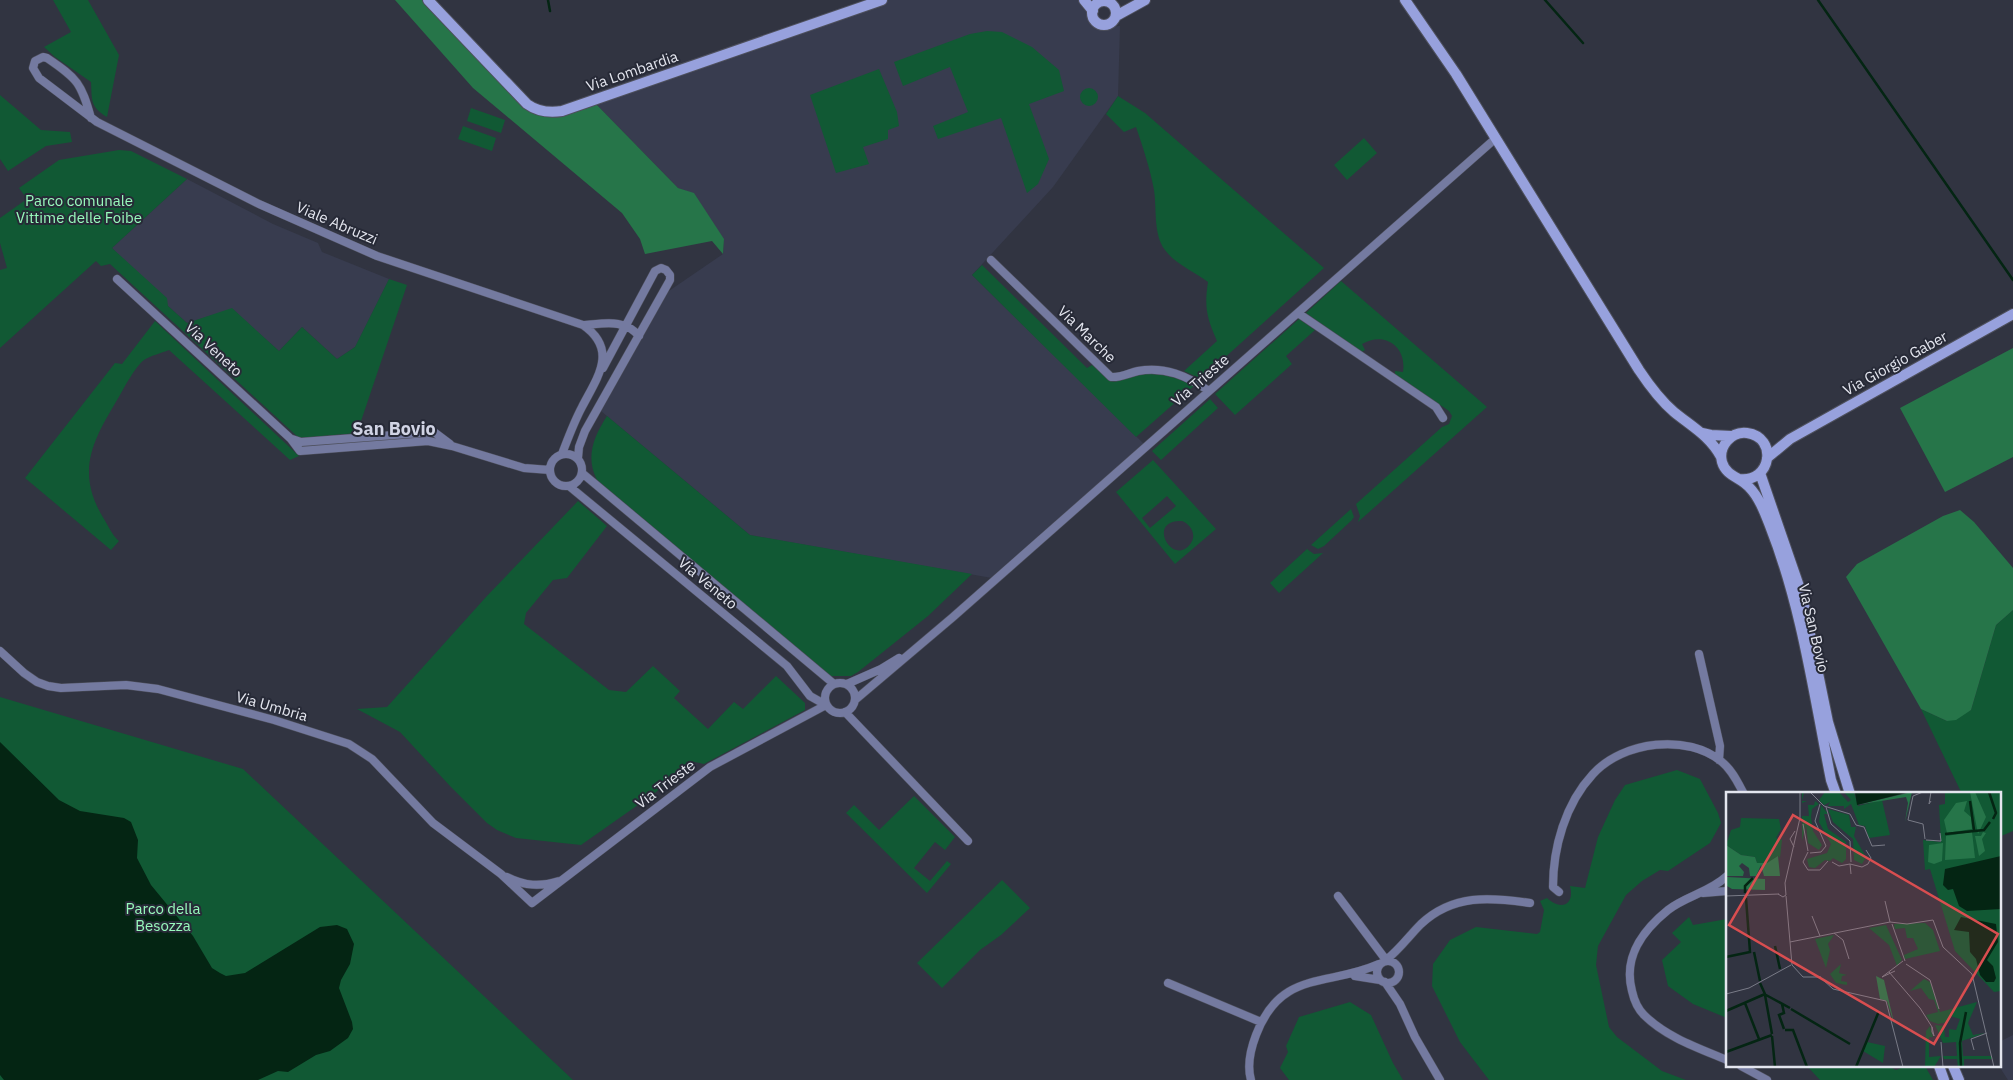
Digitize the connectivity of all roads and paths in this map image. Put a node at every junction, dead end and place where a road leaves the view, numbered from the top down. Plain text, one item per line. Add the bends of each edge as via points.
1 (428, 0) edge
2 (882, 0) edge
3 (1084, 0) edge
4 (1145, 0) edge
5 (1405, 0) edge
6 (1095, 1) edge
7 (1092, 11) junction
8 (1115, 12) junction
9 (91, 118) junction
10 (1496, 138) junction
11 (991, 260) dead end
12 (117, 279) dead end
13 (1298, 312) junction
14 (2013, 314) edge
15 (583, 325) junction
16 (626, 326) junction
17 (639, 336) junction
18 (602, 371) junction
19 (1209, 391) junction
20 (1443, 418) dead end
21 (1701, 433) junction
22 (1731, 436) junction
23 (1790, 439) junction
24 (1763, 442) junction
25 (562, 454) junction
26 (1721, 457) junction
27 (578, 458) junction
28 (1767, 458) junction
29 (550, 470) junction
30 (1760, 473) junction
31 (582, 474) junction
32 (1739, 478) junction
33 (569, 486) junction
34 (922, 644) junction
35 (0, 651) edge
36 (1699, 654) dead end
37 (834, 684) junction
38 (847, 684) junction
39 (855, 700) junction
40 (826, 705) junction
41 (845, 712) junction
42 (1719, 760) junction
43 (1743, 792) edge
44 (1835, 792) edge
45 (1849, 792) edge
46 (968, 841) dead end
47 (501, 874) junction
48 (1726, 877) edge
49 (564, 879) junction
50 (1726, 890) edge
51 (1559, 892) dead end
52 (1701, 893) junction
53 (1338, 896) dead end
54 (532, 903) joint
55 (1530, 903) dead end
56 (1408, 938) junction
57 (1383, 962) junction
58 (1400, 972) junction
59 (1348, 975) junction
60 (1382, 981) junction
61 (1168, 983) dead end
62 (1400, 1004) junction
63 (1261, 1022) junction
64 (1726, 1060) edge
65 (1745, 1068) edge
66 (1940, 1068) edge
67 (1954, 1068) edge
68 (1251, 1080) edge
69 (1440, 1080) edge
70 (1767, 1080) edge
71 (1944, 1080) edge
72 (1958, 1080) edge

1 - 2 street, Via Lombardia via 527,104 549,112 562,111
3 - 7 street
4 - 8 street
5 - 10 street, Via San Bovio via 1441,50
6 - 7 street
6 - 8 street via 1108,2
7 - 8 street via 1094,20 1101,25 1111,23
9 - 9 street, Viale Abruzzi via 83,92 74,78 45,57 35,61 34,70 39,78
9 - 15 street, Viale Abruzzi via 259,204 368,252
10 - 13 street, Via Trieste
10 - 21 street, Via San Bovio via 1639,370 1668,406
11 - 19 street, Via Marche via 1111,377 1163,370 1186,377
12 - 29 street, Via Veneto via 291,439 300,451 428,441 524,468
13 - 19 street, Via Trieste
13 - 20 street via 1436,408
14 - 23 street, Via Giorgio Gaber
15 - 16 street via 612,323
15 - 18 street via 599,342
16 - 17 street
16 - 17 street via 655,271 666,270 670,280
16 - 18 street
17 - 27 street via 585,432
18 - 25 street
19 - 34 street, Via Trieste
21 - 22 street
21 - 26 street, Via San Bovio
22 - 24 street via 1747,433
22 - 26 street
23 - 24 street, Via Giorgio Gaber
23 - 28 street, Via Giorgio Gaber
24 - 28 street
25 - 27 street
25 - 29 street via 554,458
26 - 32 street, Via San Bovio via 1726,471
27 - 31 street
28 - 30 street
29 - 33 street via 554,481
30 - 32 street via 1748,479
30 - 45 street, Via San Bovio via 1802,595 1828,722
31 - 33 street
31 - 37 street, Via Veneto
32 - 44 street, Via San Bovio via 1749,486 1766,515 1794,599
33 - 40 street, Via Veneto via 787,666 810,696
34 - 38 street via 881,669
34 - 39 street
35 - 47 street, Via Umbria via 36,682 48,686 126,685 158,689 349,744 372,758 434,823
36 - 42 street via 1720,746
37 - 38 street
37 - 40 street via 826,693
38 - 39 street
39 - 41 street
40 - 41 street via 833,712
40 - 49 street, Via Trieste via 710,767
41 - 46 street
42 - 43 street via 1730,770
42 - 51 street via 1690,747 1669,743 1628,752 1600,768 1582,789 1563,825 1553,866 1553,887
47 - 49 street, Via Umbria via 531,886
47 - 54 street, Via Umbria
48 - 52 street
49 - 54 street, Via Trieste
50 - 52 street
52 - 64 street via 1670,908 1646,931 1630,960 1630,987 1639,1010 1654,1023 1684,1042
53 - 57 street
55 - 56 street via 1480,898 1457,903 1437,912
56 - 57 street
56 - 58 street via 1402,950
57 - 58 street via 1394,962
57 - 59 street
57 - 60 street via 1377,970
58 - 60 street via 1393,982
58 - 62 street
59 - 60 street
59 - 63 street via 1318,980 1287,993
60 - 62 street
61 - 63 street
62 - 69 street via 1414,1036
63 - 68 street via 1253,1042
65 - 70 street
66 - 71 street
67 - 72 street

